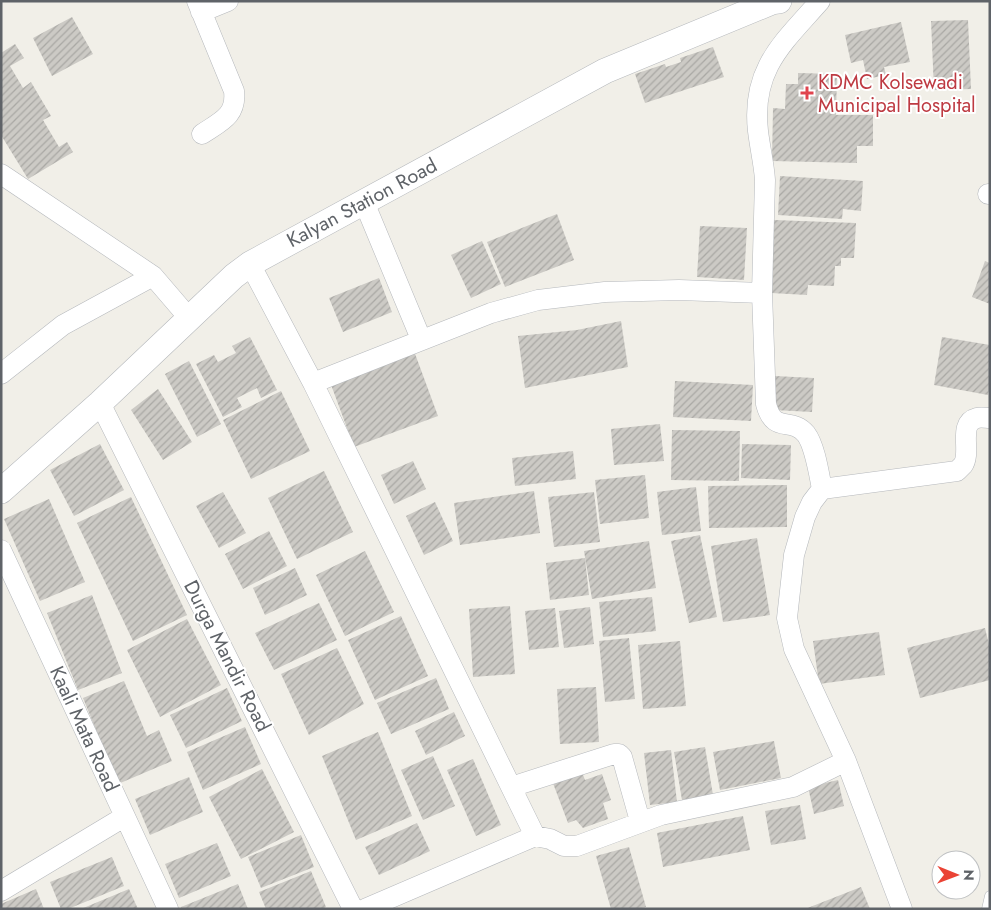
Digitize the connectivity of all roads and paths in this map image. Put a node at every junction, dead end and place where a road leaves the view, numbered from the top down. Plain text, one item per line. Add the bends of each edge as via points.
1 (228, 1) edge
2 (779, 1) edge
3 (820, 1) edge
4 (199, 6) edge
5 (202, 134) dead end
6 (1, 174) edge
7 (364, 202) junction
8 (250, 264) junction
9 (153, 276) junction
10 (762, 293) junction
11 (189, 318) junction
12 (421, 339) junction
13 (1, 374) edge
14 (313, 383) junction
15 (100, 403) junction
16 (990, 418) edge
17 (822, 489) junction
18 (1, 491) edge
19 (1, 550) edge
20 (846, 762) junction
21 (511, 787) junction
22 (638, 815) junction
23 (124, 817) junction
24 (581, 832) dead end
25 (535, 836) junction
26 (1, 890) edge
27 (990, 896) edge
28 (168, 909) edge
29 (353, 909) edge
30 (365, 909) edge
31 (902, 909) edge
32 (987, 909) edge

1 - 4 street
2 - 7 street, Kalyan Station Road via 605,71
3 - 10 street via 771,59 762,77 758,102 758,130 765,180
4 - 5 street via 234,91 235,101 233,110 225,119
6 - 9 street
7 - 8 street, Kalyan Station Road
7 - 12 street
8 - 11 street, Kalyan Station Road
8 - 14 street
9 - 11 street
9 - 13 street via 63,325
10 - 12 street via 605,292 538,300 491,313
10 - 17 street via 768,414 774,421 800,428 807,435
11 - 15 street, Kalyan Station Road
12 - 14 street
14 - 21 street
15 - 18 street, Kalyan Station Road
15 - 29 street, Durga Mandir Road
16 - 17 street via 977,418 970,423 966,431 964,464 957,471
17 - 20 street via 812,502 794,555 786,618 794,650
19 - 23 street, Kaali Mata Road
20 - 22 street via 792,787 660,815
20 - 31 street
21 - 22 street via 619,754
21 - 25 street
22 - 24 street
22 - 25 street via 577,846 564,846
23 - 26 street
23 - 28 street, Kaali Mata Road
25 - 30 street
27 - 32 lane

